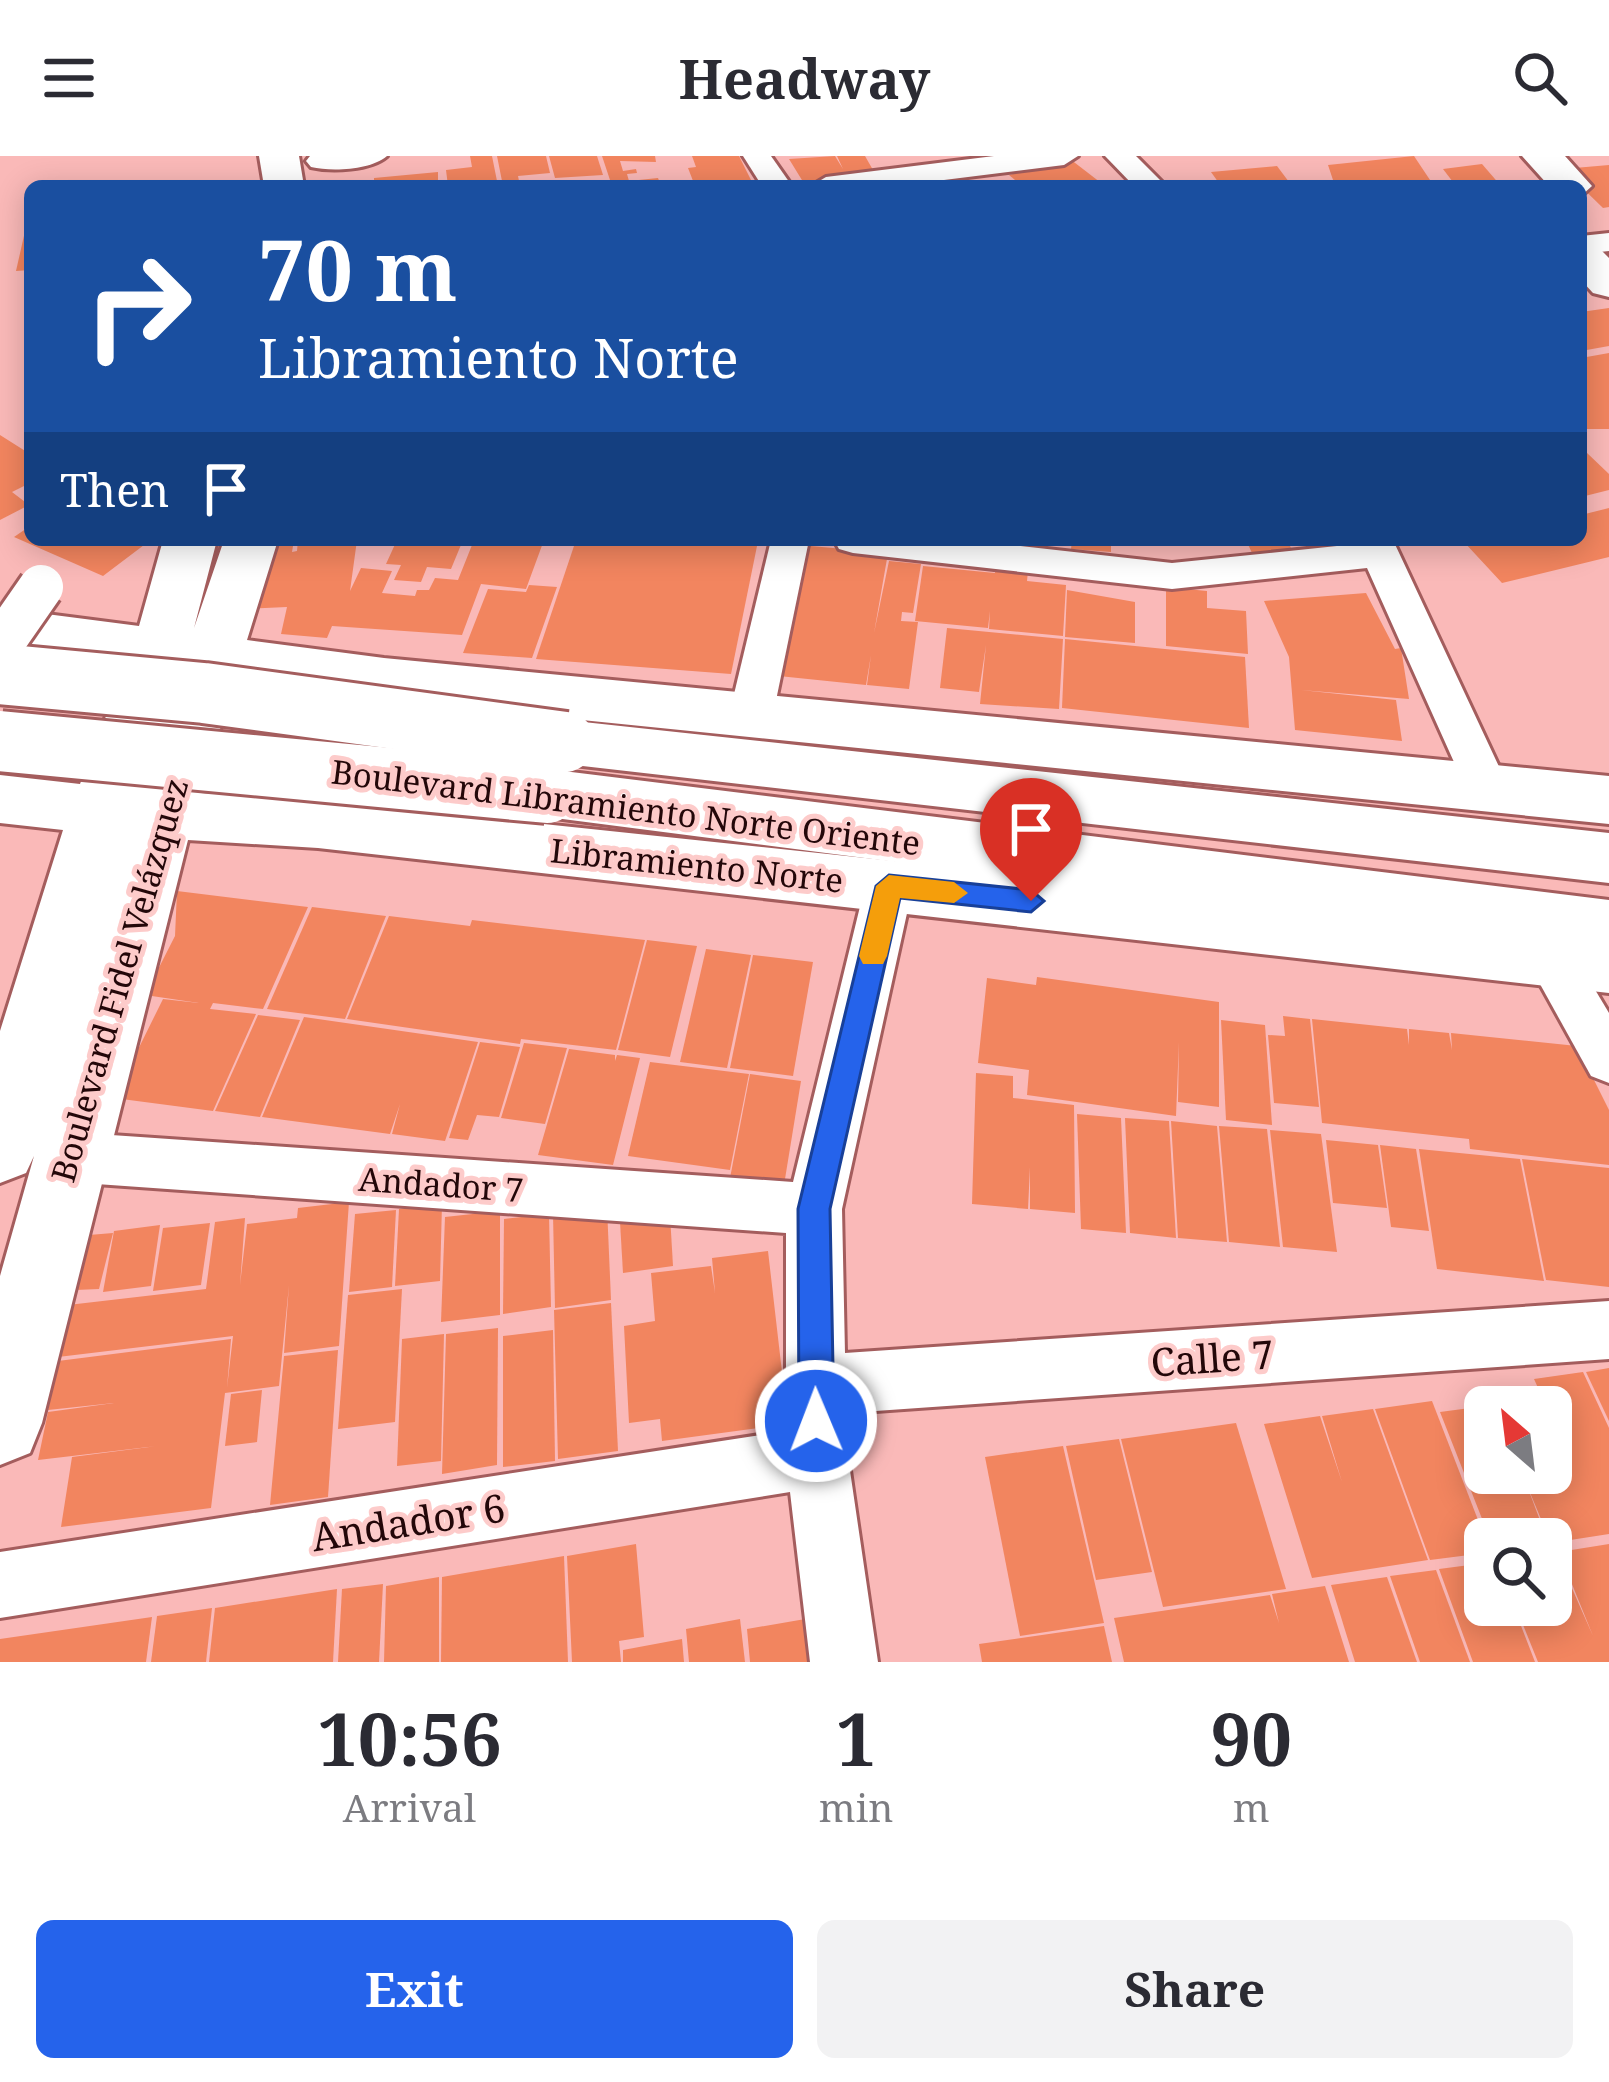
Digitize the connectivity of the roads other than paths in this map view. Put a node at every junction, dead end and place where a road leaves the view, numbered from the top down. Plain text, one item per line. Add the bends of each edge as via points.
1 (373, 156) edge
2 (1064, 156) edge
3 (1119, 156) edge
4 (322, 168) edge
5 (1523, 171) edge
6 (874, 180) edge
7 (1145, 180) edge
8 (1552, 180) edge
9 (1587, 202) edge
10 (1609, 225) edge
11 (1587, 257) edge
12 (1609, 284) edge
13 (190, 546) edge
14 (248, 546) edge
15 (789, 546) edge
16 (906, 546) edge
17 (1377, 547) edge
18 (14, 615) edge
19 (0, 646) edge
20 (189, 652) junction
21 (0, 674) edge
22 (384, 679) junction
23 (751, 715) junction
24 (0, 745) edge
25 (556, 768) junction
26 (1487, 788) junction
27 (0, 799) edge
28 (1609, 800) edge
29 (131, 813) junction
30 (318, 824) junction
31 (1609, 859) edge
32 (889, 886) junction
33 (1609, 926) edge
34 (1580, 961) edge
35 (1609, 1060) edge
36 (0, 1149) edge
37 (68, 1157) junction
38 (814, 1209) junction
39 (1609, 1330) edge
40 (816, 1384) junction
41 (0, 1423) edge
42 (817, 1457) junction
43 (0, 1585) edge
44 (844, 1662) edge

1 - 4 street
2 - 6 street
3 - 7 street
5 - 8 main road
9 - 10 main road
11 - 12 main road
13 - 20 main road, Boulevard Fidel Velázquez
14 - 20 main road, Boulevard Fidel Velázquez
15 - 23 street
16 - 17 street via 1172,576
17 - 26 street
18 - 19 street, bridge
18 - 20 main road
18 - 24 main road via 42,678 32,714
20 - 22 main road
20 - 29 main road, Boulevard Fidel Velázquez
21 - 25 main road, Boulevard Libramiento Norte Oriente, bridge via 204,693
22 - 23 main road
22 - 30 main road via 313,703 279,742 279,795
23 - 26 main road
24 - 25 main road, Boulevard Libramiento Norte Oriente, bridge
25 - 31 main road, Boulevard Libramiento Norte Oriente
25 - 33 main road, Boulevard Libramiento Norte Oriente
26 - 28 main road
27 - 29 main road, Libramiento Norte
29 - 30 main road, Libramiento Norte
29 - 36 main road, Boulevard Fidel Velázquez
29 - 37 main road, Boulevard Fidel Velázquez
30 - 32 main road, Libramiento Norte
32 - 34 main road, Libramiento Norte
32 - 38 street
34 - 35 street
37 - 38 street, Andador 7
37 - 41 main road, Boulevard Fidel Velázquez
38 - 40 street
39 - 40 street, Calle 7
40 - 42 street
42 - 43 street, Andador 6
42 - 44 street

